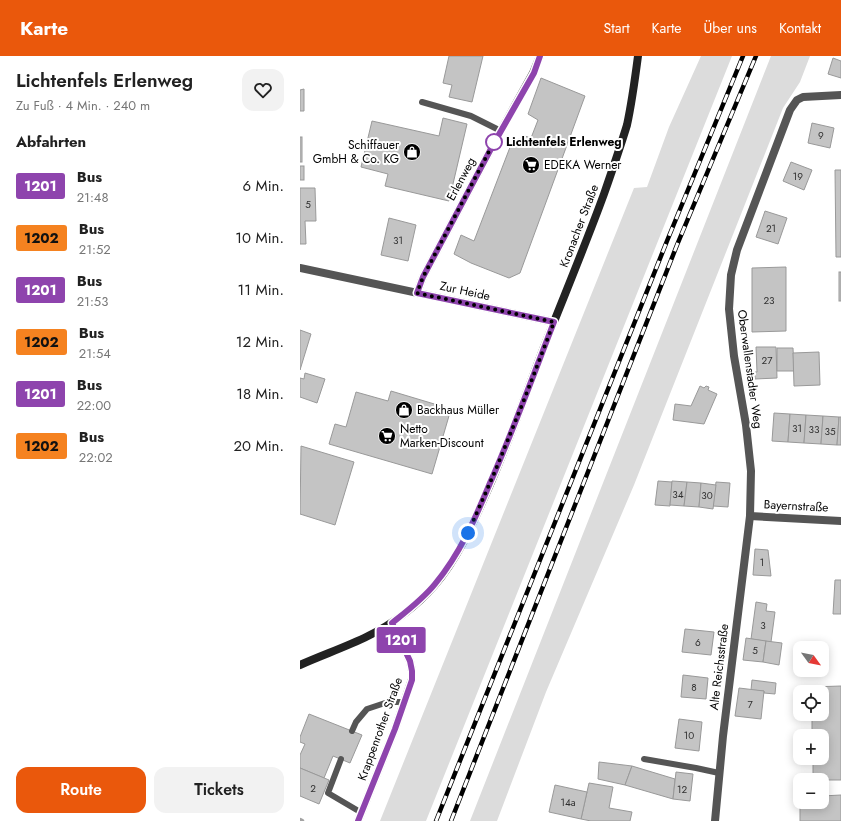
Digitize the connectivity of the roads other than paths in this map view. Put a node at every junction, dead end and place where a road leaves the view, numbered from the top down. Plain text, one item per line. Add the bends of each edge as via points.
1 (540, 56) edge
2 (638, 56) edge
3 (841, 95) edge
4 (422, 102) dead end
5 (501, 131) junction
6 (300, 268) edge
7 (417, 293) junction
8 (554, 322) junction
9 (750, 516) junction
10 (841, 521) edge
11 (392, 623) junction
12 (300, 664) edge
13 (404, 702) junction
14 (352, 731) dead end
15 (341, 759) dead end
16 (644, 759) dead end
17 (719, 773) junction
18 (362, 812) junction
19 (358, 821) edge
20 (715, 821) edge

1 - 5 street, Erlenweg via 534,73
2 - 8 street, Kronacher Straße via 627,123 618,155
3 - 9 street, Oberwallenstadter Weg via 803,97 797,100 790,110 737,250 731,275 729,309 751,471
4 - 5 lane via 470,116
5 - 7 street, Erlenweg via 423,277
6 - 7 street, Zur Heide
7 - 8 street, Zur Heide
8 - 11 street, Kronacher Straße via 473,523 453,560 434,586
9 - 10 street, Bayernstraße
9 - 17 street, Alte Reichsstraße
11 - 12 street, Kronacher Straße via 368,636
11 - 13 street, Krappenrother Straße via 407,652 412,671 412,680
13 - 14 lane via 388,702 367,709
13 - 18 street, Krappenrother Straße
15 - 18 lane via 328,793
16 - 17 lane
17 - 20 street, Alte Reichsstraße
18 - 19 street, Krappenrother Straße

